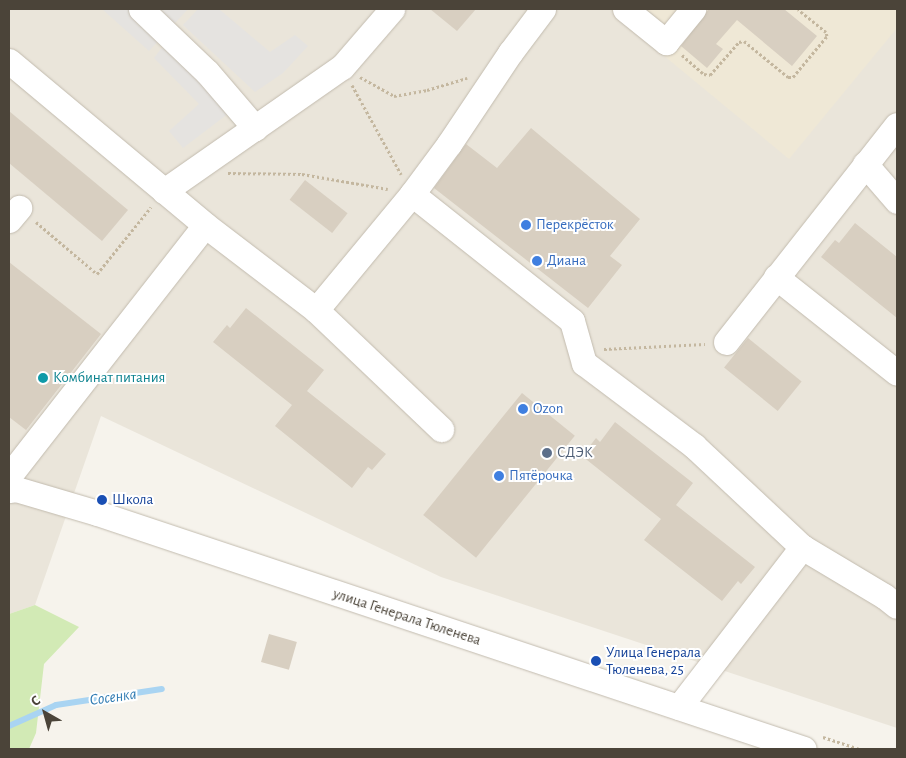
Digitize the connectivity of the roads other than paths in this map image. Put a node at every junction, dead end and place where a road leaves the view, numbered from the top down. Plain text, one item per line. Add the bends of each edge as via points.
1 (141, 9) edge
2 (392, 9) edge
3 (543, 9) edge
4 (625, 9) edge
5 (693, 9) edge
6 (9, 62) edge
7 (897, 126) edge
8 (255, 128) junction
9 (865, 164) junction
10 (164, 191) junction
11 (412, 194) junction
12 (897, 201) edge
13 (205, 225) junction
14 (776, 277) junction
15 (316, 310) junction
16 (726, 342) road end
17 (897, 373) edge
18 (441, 429) dead end
19 (10, 475) edge
20 (802, 547) junction
21 (893, 595) edge
22 (679, 707) junction
23 (804, 749) edge

1 - 8 street via 207,72
2 - 8 street via 342,67
3 - 11 street
4 - 5 street via 666,42
6 - 10 street
7 - 9 street
8 - 10 street
9 - 12 street
9 - 14 street
10 - 13 street
11 - 15 street
11 - 20 street via 572,321 584,363 694,446
13 - 15 street
13 - 19 street
14 - 16 street
14 - 17 street
15 - 18 street
19 - 22 street, улица Генерала Тюленева via 16,489
20 - 21 street
20 - 22 street
22 - 23 street, улица Генерала Тюленева

